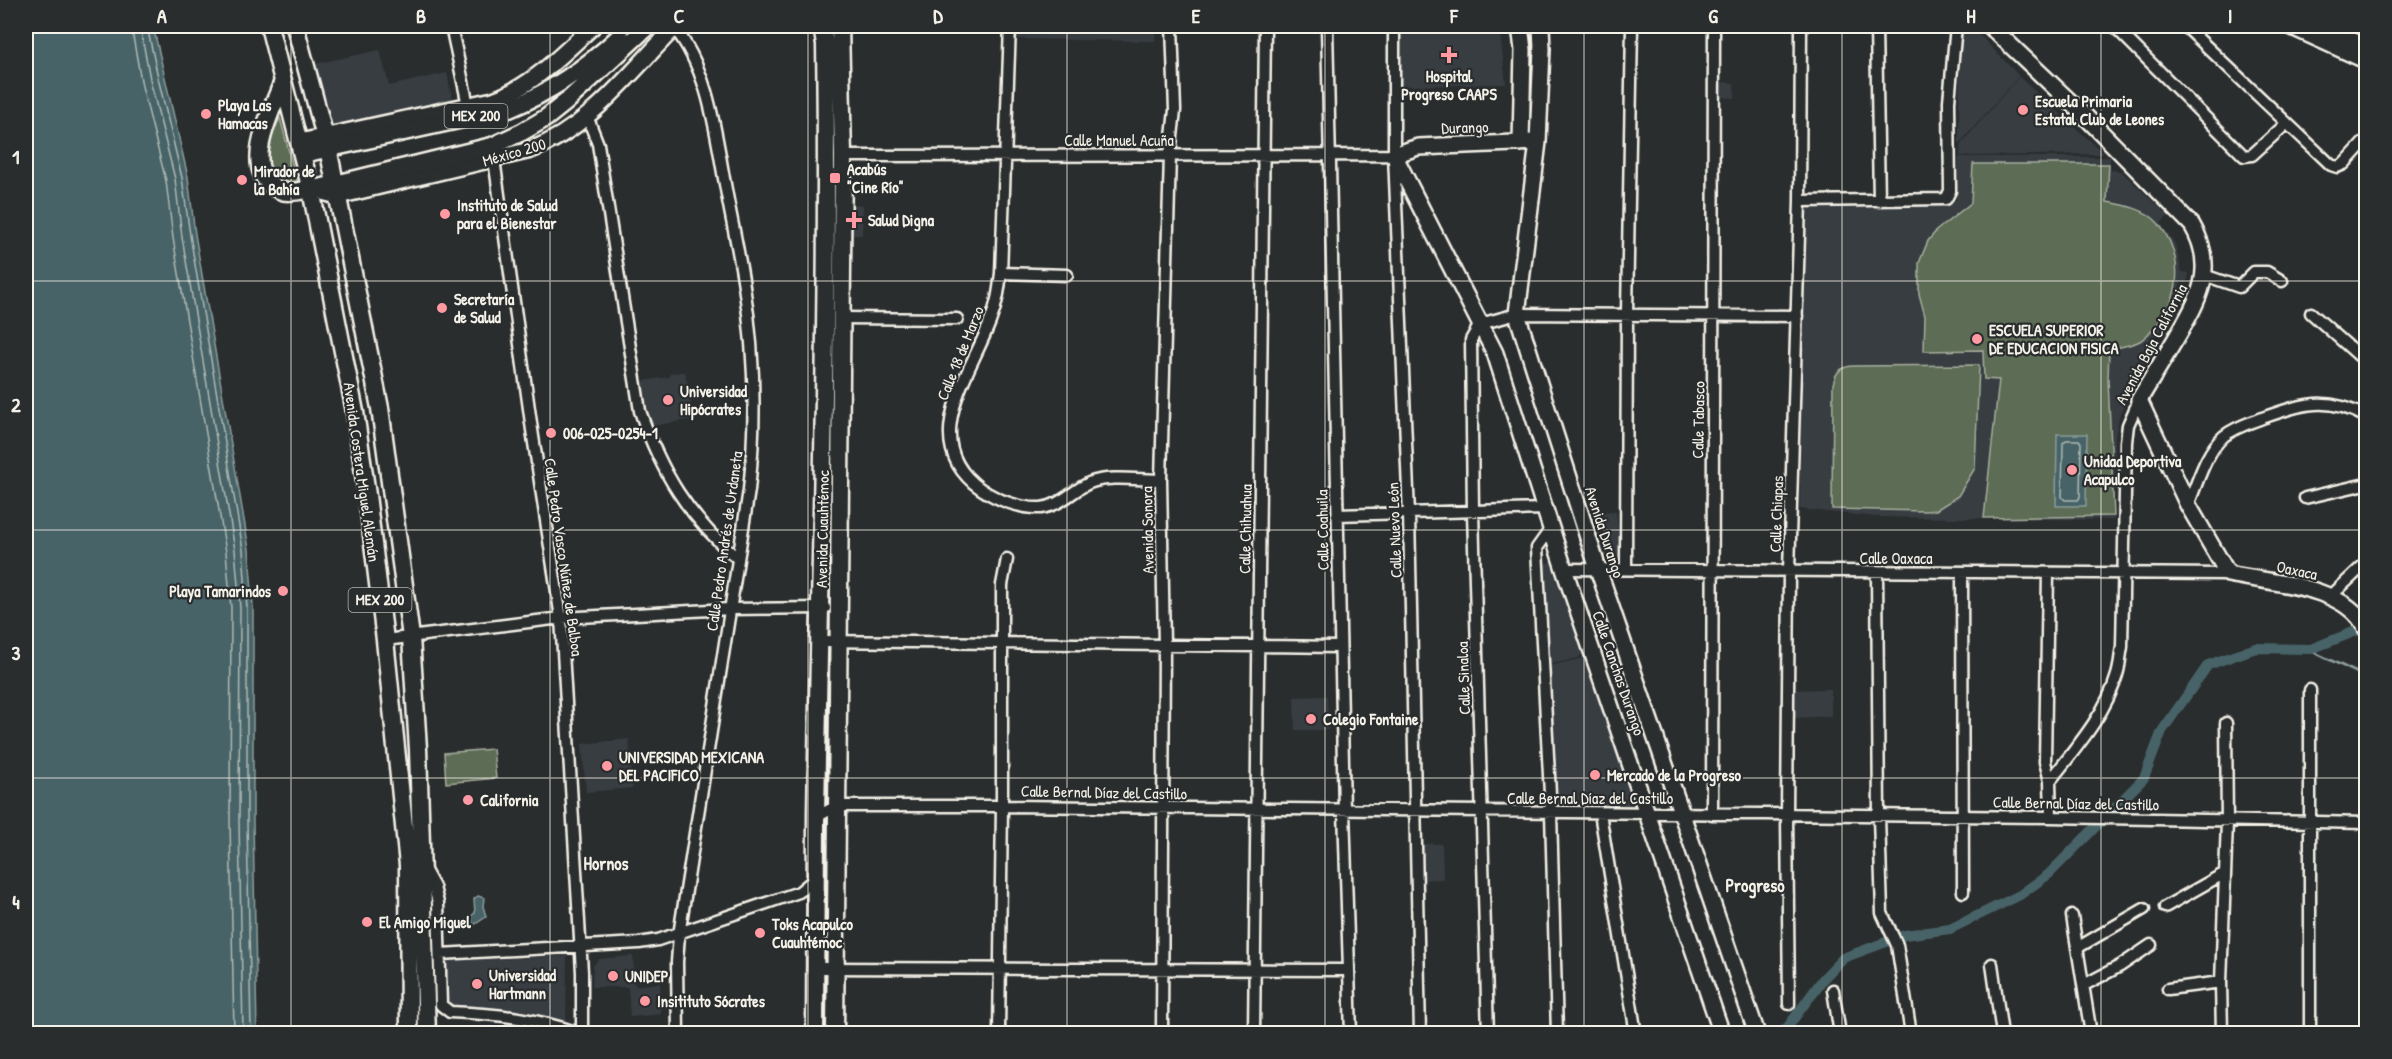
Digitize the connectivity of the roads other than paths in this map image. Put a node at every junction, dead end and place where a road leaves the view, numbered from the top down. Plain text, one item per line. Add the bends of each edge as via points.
1 (269, 26) edge
2 (295, 26) edge
3 (451, 26) edge
4 (593, 26) edge
5 (632, 26) edge
6 (648, 26) edge
7 (675, 26) edge
8 (822, 26) edge
9 (840, 26) edge
10 (1010, 26) edge
11 (1172, 26) edge
12 (1265, 26) edge
13 (1327, 26) edge
14 (1394, 26) edge
15 (1520, 26) edge
16 (1541, 26) edge
17 (1632, 26) edge
18 (1714, 26) edge
19 (1801, 26) edge
20 (1876, 26) edge
21 (1956, 26) edge
22 (1989, 26) edge
23 (2114, 26) edge
24 (2185, 26) edge
25 (2291, 26) edge
26 (2318, 26) edge
27 (2367, 47) edge
28 (613, 50) junction
29 (2367, 60) edge
30 (283, 81) junction
31 (468, 105) junction
32 (587, 116) junction
33 (2287, 123) junction
34 (2367, 140) edge
35 (326, 142) junction
36 (1538, 142) junction
37 (1521, 143) junction
38 (302, 148) junction
39 (1170, 154) junction
40 (1265, 154) junction
41 (1329, 155) junction
42 (1394, 155) junction
43 (843, 156) junction
44 (1005, 156) junction
45 (494, 159) junction
46 (311, 190) junction
47 (337, 190) junction
48 (1800, 201) junction
49 (1879, 201) junction
50 (1001, 273) junction
51 (1067, 275) dead end
52 (2204, 275) junction
53 (2282, 282) dead end
54 (1627, 313) junction
55 (2312, 313) dead end
56 (1517, 314) junction
57 (1715, 315) junction
58 (1797, 315) junction
59 (842, 318) junction
60 (957, 319) dead end
61 (1480, 324) junction
62 (2367, 363) edge
63 (2139, 400) junction
64 (2367, 417) edge
65 (1161, 480) junction
66 (2367, 484) edge
67 (2305, 498) dead end
68 (2188, 505) junction
69 (1546, 509) junction
70 (1473, 512) junction
71 (1409, 513) junction
72 (1337, 515) junction
73 (1552, 527) junction
74 (738, 559) junction
75 (1007, 559) dead end
76 (2367, 563) edge
77 (1564, 569) junction
78 (1598, 569) junction
79 (1626, 570) junction
80 (1712, 571) junction
81 (1789, 572) junction
82 (1877, 573) junction
83 (1962, 573) junction
84 (2048, 573) junction
85 (2122, 573) junction
86 (2228, 574) junction
87 (2331, 596) junction
88 (729, 609) junction
89 (829, 609) junction
90 (561, 618) junction
91 (2367, 628) edge
92 (411, 637) junction
93 (385, 640) junction
94 (820, 641) junction
95 (838, 641) junction
96 (1001, 642) junction
97 (1164, 645) junction
98 (1259, 645) junction
99 (1340, 647) junction
100 (2310, 690) dead end
101 (2226, 723) dead end
102 (2050, 781) junction
103 (837, 806) junction
104 (1002, 806) junction
105 (1163, 808) junction
106 (1257, 810) junction
107 (1344, 810) junction
108 (1414, 811) junction
109 (1482, 812) junction
110 (1551, 813) junction
111 (1600, 813) junction
112 (1648, 813) junction
113 (1683, 814) junction
114 (1712, 814) junction
115 (1787, 816) junction
116 (1879, 816) junction
117 (1962, 817) junction
118 (2051, 817) junction
119 (816, 818) junction
120 (2227, 822) junction
121 (2311, 822) junction
122 (2367, 823) edge
123 (422, 864) junction
124 (2225, 873) junction
125 (817, 878) junction
126 (1963, 892) dead end
127 (2165, 907) dead end
128 (2144, 909) dead end
129 (2072, 916) dead end
130 (679, 935) junction
131 (2151, 945) dead end
132 (579, 947) junction
133 (2077, 948) junction
134 (440, 954) junction
135 (1992, 964) dead end
136 (816, 968) junction
137 (835, 968) junction
138 (999, 970) junction
139 (1163, 970) junction
140 (1253, 970) junction
141 (1349, 970) junction
142 (2221, 982) junction
143 (2084, 984) junction
144 (2168, 989) dead end
145 (1833, 990) dead end
146 (1790, 1004) dead end
147 (427, 1026) edge
148 (1752, 1032) edge
149 (582, 1033) edge
150 (409, 1034) edge
151 (678, 1034) edge
152 (815, 1034) edge
153 (835, 1034) edge
154 (999, 1034) edge
155 (1162, 1034) edge
156 (1254, 1034) edge
157 (1351, 1034) edge
158 (1420, 1034) edge
159 (1488, 1034) edge
160 (1557, 1034) edge
161 (1636, 1034) edge
162 (1722, 1034) edge
163 (1840, 1034) edge
164 (1911, 1034) edge
165 (2002, 1034) edge
166 (2091, 1034) edge
167 (2222, 1034) edge
168 (2310, 1034) edge

1 - 30 main road, Avenida Costera Miguel Alemán
2 - 35 main road, Avenida Costera Miguel Alemán
3 - 31 street
4 - 31 main road via 532,81 512,93
5 - 28 main road, MEX 200
6 - 28 main road, MEX 200
7 - 32 main road, México 200
7 - 74 street, Calle Pedro Andrés de Urdaneta via 705,87 744,288 753,449
8 - 89 main road, Avenida Cuauhtémoc via 827,157
9 - 43 main road, Avenida Cuauhtémoc
10 - 44 street, Calle 18 de Marzo
11 - 39 street, Avenida Sonora via 1175,110
12 - 40 street, Calle Chihuahua
13 - 41 street, Calle Coahuila
14 - 42 street, Calle Nuevo León
15 - 37 main road
16 - 36 main road, Avenida Durango
17 - 54 street
18 - 57 street, Calle Tabasco
19 - 48 street, Calle Chiapas
20 - 49 street
21 - 49 street via 1949,101 1950,191 1940,201
22 - 52 main road, Avenida Baja California via 2192,225 2204,255
23 - 33 street via 2244,156 2252,155
24 - 33 street
25 - 29 main road
26 - 27 main road
28 - 35 main road, MEX 200 via 563,83 509,109
28 - 47 main road, MEX 200 via 546,118 492,146
30 - 38 main road, Avenida Costera Miguel Alemán
30 - 46 main road via 258,150 259,168 276,189
31 - 35 main road
32 - 45 main road, México 200 via 550,142
32 - 74 street via 598,144 633,371 647,432 671,483 693,516
33 - 34 street via 2337,167
35 - 38 main road, MEX 200
35 - 47 main road, Avenida Costera Miguel Alemán / MEX 200
36 - 37 main road, Durango
36 - 56 main road, Avenida Durango
37 - 42 main road, Durango via 1418,147
38 - 46 main road, Avenida Costera Miguel Alemán / MEX 200
39 - 40 street, Calle Manuel Acuña
39 - 44 street, Calle Manuel Acuña
39 - 65 street, Avenida Sonora
40 - 41 street, Calle Manuel Acuña
40 - 98 street, Calle Chihuahua
41 - 42 street, Calle Manuel Acuña
41 - 72 street, Calle Coahuila
42 - 61 main road
42 - 71 street, Calle Nuevo León
43 - 44 street, Calle Manuel Acuña
43 - 59 main road, Avenida Cuauhtémoc
44 - 50 street, Calle 18 de Marzo
45 - 47 main road, México 200
45 - 90 street, Calle Pedro Vasco Núñez de Balboa
46 - 47 main road, MEX 200
46 - 93 main road, Avenida Costera Miguel Alemán / MEX 200 via 355,412
47 - 92 main road, Avenida Costera Miguel Alemán / MEX 200 via 380,408
48 - 49 street
48 - 58 street, Calle Chiapas
50 - 51 street
50 - 65 street, Calle 18 de Marzo via 998,301 990,323 956,394 950,440 956,465 986,493 1018,506 1039,508 1061,502 1091,483 1104,480
52 - 53 street via 2239,287 2254,272 2267,272
52 - 63 main road, Avenida Baja California via 2195,306
54 - 56 street
54 - 57 street
54 - 79 street
55 - 62 street
56 - 61 street
56 - 78 main road, Avenida Durango
57 - 58 street
57 - 80 street, Calle Tabasco
58 - 81 street, Calle Chiapas
59 - 60 street
59 - 89 main road, Avenida Cuauhtémoc
61 - 69 main road, Calle Canchas Durango via 1495,353
61 - 70 street, Calle Sinaloa via 1471,340
63 - 68 main road
63 - 85 street, Avenida Baja California via 2128,425 2126,442
64 - 68 street via 2333,404 2313,403 2241,426 2224,436 2210,454
65 - 97 street, Avenida Sonora
66 - 67 street
68 - 86 main road
69 - 70 street
69 - 73 main road, Calle Canchas Durango
70 - 71 street
70 - 109 street, Calle Sinaloa
71 - 72 street
71 - 108 street, Calle Nuevo León
72 - 99 street, Calle Coahuila
73 - 77 main road, Calle Canchas Durango
73 - 110 street via 1537,548
74 - 88 street, Calle Pedro Andrés de Urdaneta
75 - 96 street via 1002,585
76 - 87 street
77 - 78 street, Calle Oaxaca
77 - 112 main road, Calle Canchas Durango
78 - 79 street, Calle Oaxaca
78 - 113 main road, Avenida Durango
79 - 80 street, Calle Oaxaca
80 - 81 street, Calle Oaxaca
80 - 114 street, Calle Tabasco
81 - 82 street, Calle Oaxaca
81 - 115 street, Calle Chiapas
82 - 83 street, Calle Oaxaca
82 - 116 street
83 - 84 street, Calle Oaxaca
83 - 117 street
84 - 85 street, Calle Oaxaca
84 - 102 street via 2045,762
85 - 86 street, Calle Oaxaca
85 - 102 street, Avenida Baja California via 2118,674 2093,723
86 - 87 main road, Oaxaca
87 - 91 main road, Oaxaca via 2355,612
88 - 89 street
88 - 90 street
88 - 130 street, Calle Pedro Andrés de Urdaneta
89 - 94 main road, Avenida Cuauhtémoc
89 - 95 main road, Avenida Cuauhtémoc
90 - 92 street
90 - 132 street, Calle Pedro Vasco Núñez de Balboa
92 - 93 street
92 - 123 main road, Avenida Costera Miguel Alemán / MEX 200
93 - 150 main road, Avenida Costera Miguel Alemán / MEX 200 via 408,865
94 - 95 street
94 - 119 main road, Avenida Cuauhtémoc
95 - 96 street
95 - 103 main road, Avenida Cuauhtémoc
96 - 97 street
96 - 104 street
97 - 98 street
97 - 105 street, Avenida Sonora
98 - 99 street
98 - 106 street, Calle Chihuahua
99 - 107 street, Calle Coahuila
100 - 121 street
101 - 120 street
102 - 118 street
103 - 104 street, Calle Bernal Díaz del Castillo
103 - 119 street, Calle Bernal Díaz del Castillo
103 - 137 main road, Avenida Cuauhtémoc
104 - 105 street, Calle Bernal Díaz del Castillo
104 - 138 street
105 - 106 street, Calle Bernal Díaz del Castillo
105 - 139 street, Avenida Sonora
106 - 107 street, Calle Bernal Díaz del Castillo
106 - 140 street, Calle Chihuahua
107 - 108 street, Calle Bernal Díaz del Castillo
107 - 141 street, Calle Coahuila
108 - 109 street, Calle Bernal Díaz del Castillo
108 - 158 street, Calle Nuevo León
109 - 110 street, Calle Bernal Díaz del Castillo
109 - 159 street, Calle Sinaloa
110 - 111 street, Calle Bernal Díaz del Castillo
110 - 160 street
111 - 112 street, Calle Bernal Díaz del Castillo
111 - 161 street
112 - 113 street, Calle Bernal Díaz del Castillo
112 - 162 main road, Calle Canchas Durango
113 - 114 street, Calle Bernal Díaz del Castillo
113 - 148 main road, Avenida Durango
114 - 115 street, Calle Bernal Díaz del Castillo
115 - 116 street, Calle Bernal Díaz del Castillo
115 - 146 street, Calle Chiapas
116 - 117 street, Calle Bernal Díaz del Castillo
116 - 164 street via 1882,913 1897,945
117 - 118 street, Calle Bernal Díaz del Castillo
117 - 126 street
118 - 120 street, Calle Bernal Díaz del Castillo
119 - 125 main road, Avenida Cuauhtémoc
120 - 121 street, Calle Bernal Díaz del Castillo
120 - 124 street
121 - 122 street, Calle Bernal Díaz del Castillo
121 - 168 street
123 - 134 street via 438,903
123 - 147 main road, Avenida Costera Miguel Alemán / MEX 200
124 - 127 street
124 - 142 street
125 - 130 street via 799,892
125 - 136 main road, Avenida Cuauhtémoc
128 - 133 street
129 - 133 street
130 - 132 street via 639,943
130 - 151 street, Calle Pedro Andrés de Urdaneta
131 - 143 street
132 - 134 street
132 - 149 street, Calle Pedro Vasco Núñez de Balboa
133 - 143 street
134 - 149 street via 444,1010 526,1017
135 - 165 street
136 - 137 street
136 - 152 main road, Avenida Cuauhtémoc
137 - 138 street
137 - 153 main road, Avenida Cuauhtémoc
138 - 139 street
138 - 154 street
139 - 140 street
139 - 155 street, Avenida Sonora
140 - 141 street
140 - 156 street, Calle Chihuahua
141 - 157 street, Calle Coahuila
142 - 144 street
142 - 167 street
143 - 166 street
145 - 163 street

